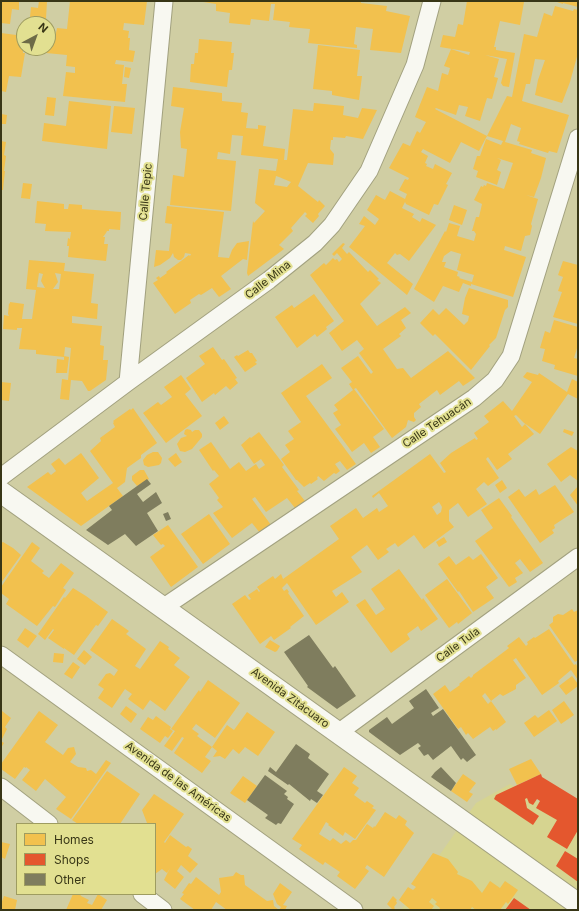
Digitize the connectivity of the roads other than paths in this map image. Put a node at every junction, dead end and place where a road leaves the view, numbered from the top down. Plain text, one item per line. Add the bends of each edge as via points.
1 (164, 1) edge
2 (432, 1) edge
3 (578, 138) edge
4 (128, 382) junction
5 (1, 477) edge
6 (1, 492) edge
7 (578, 557) edge
8 (164, 608) junction
9 (1, 654) edge
10 (338, 732) junction
11 (1, 787) edge
12 (48, 823) edge
13 (143, 895) edge
14 (578, 904) edge
15 (163, 910) edge
16 (354, 910) edge

1 - 4 street, Calle Tepic
2 - 4 street, Calle Mina via 415,65 369,171 332,225 269,280
3 - 8 street, Calle Tehuacán via 511,356 495,380 474,398
4 - 5 street, Calle Mina
6 - 8 street, Avenida Zitácuaro
7 - 10 street, Calle Tula
8 - 10 street, Avenida Zitácuaro
9 - 16 street, Avenida de las Américas
10 - 14 street, Avenida Zitácuaro
11 - 12 street
13 - 15 street

